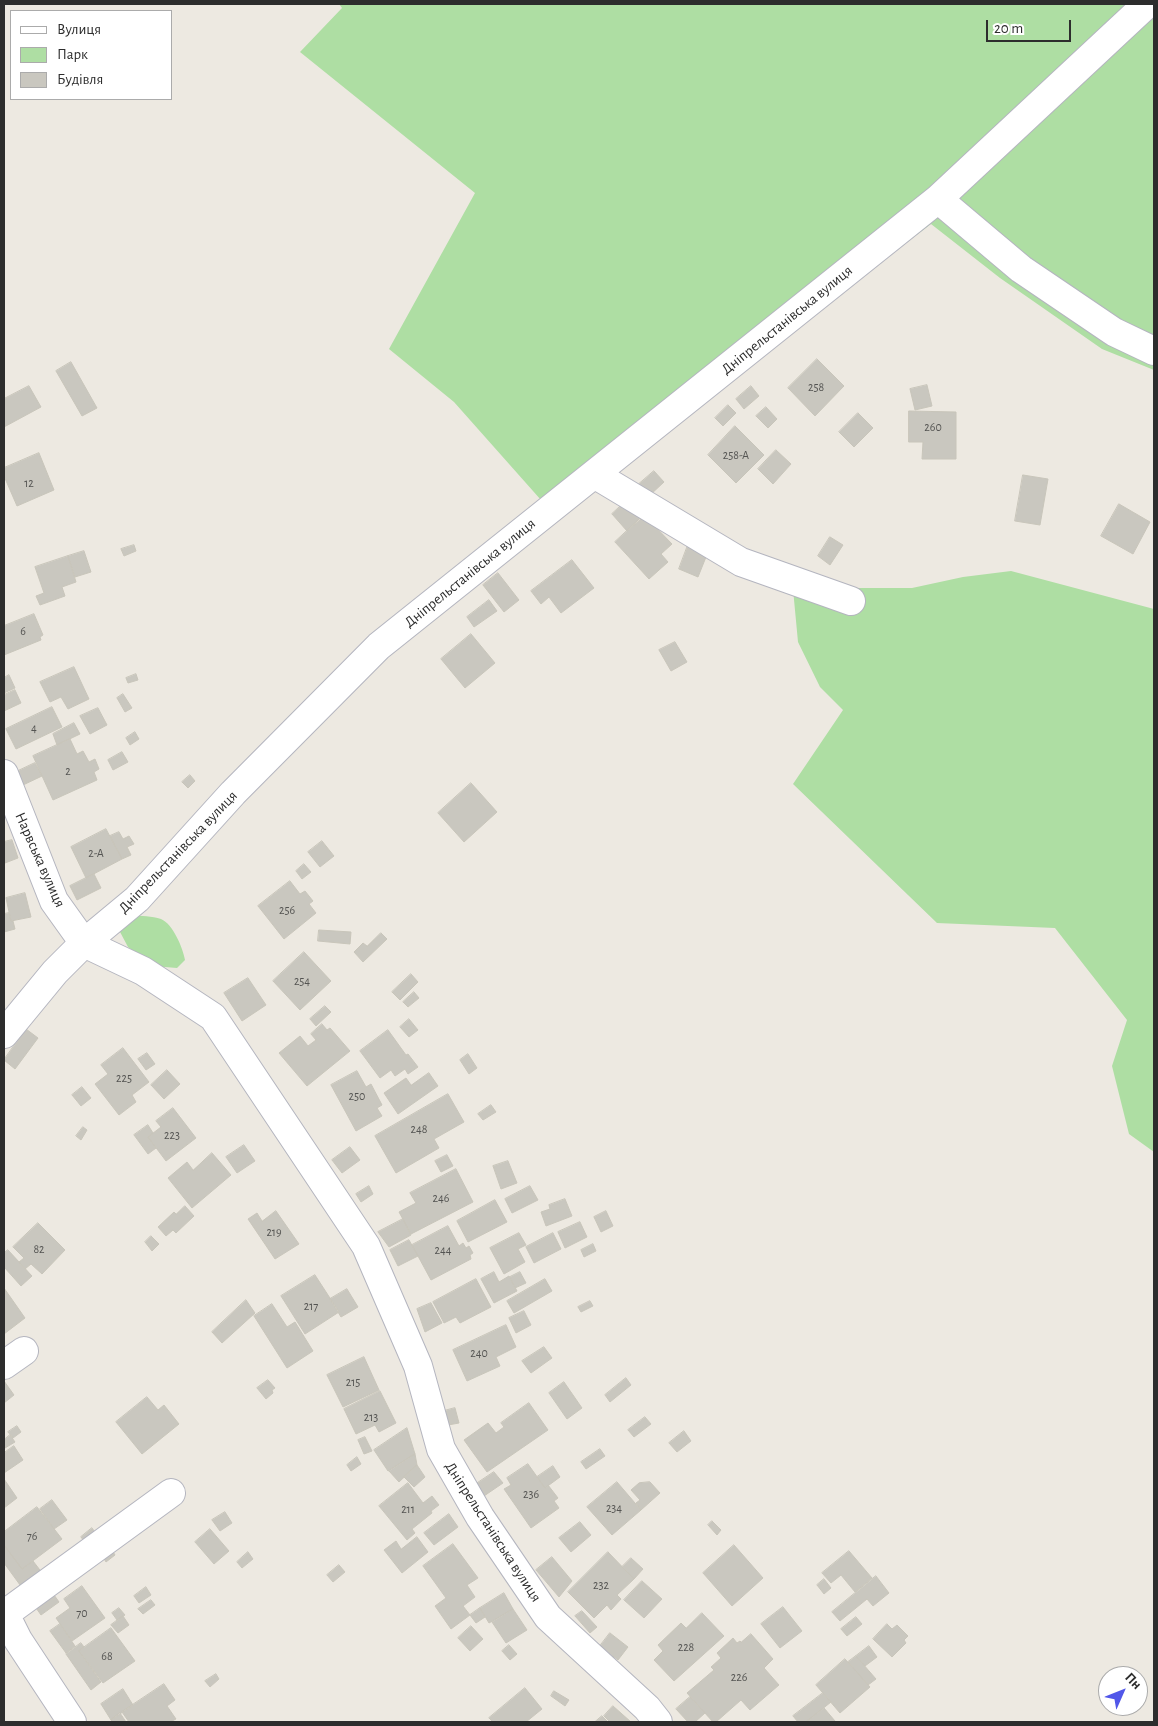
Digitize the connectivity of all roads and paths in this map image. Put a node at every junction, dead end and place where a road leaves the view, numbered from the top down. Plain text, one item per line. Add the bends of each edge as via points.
1 (1147, 4) edge
2 (938, 199) junction
3 (1154, 351) edge
4 (594, 474) junction
5 (850, 601) dead end
6 (4, 774) edge
7 (84, 943) junction
8 (4, 1034) edge
9 (171, 1493) dead end
10 (4, 1613) edge
11 (72, 1722) edge
12 (658, 1722) edge

1 - 2 street, Дніпрельстанівська вулиця
2 - 3 street via 1029,274 1114,332
2 - 4 street, Дніпрельстанівська вулиця
4 - 5 street via 741,562
4 - 7 street, Дніпрельстанівська вулиця via 379,646 234,793 137,900
6 - 7 street, Нарвська вулиця via 54,901
7 - 8 street via 55,972
7 - 12 street, Дніпрельстанівська вулиця via 143,971 214,1017 366,1246 418,1366 441,1449 480,1517 548,1617 647,1708
9 - 10 street
10 - 11 street

